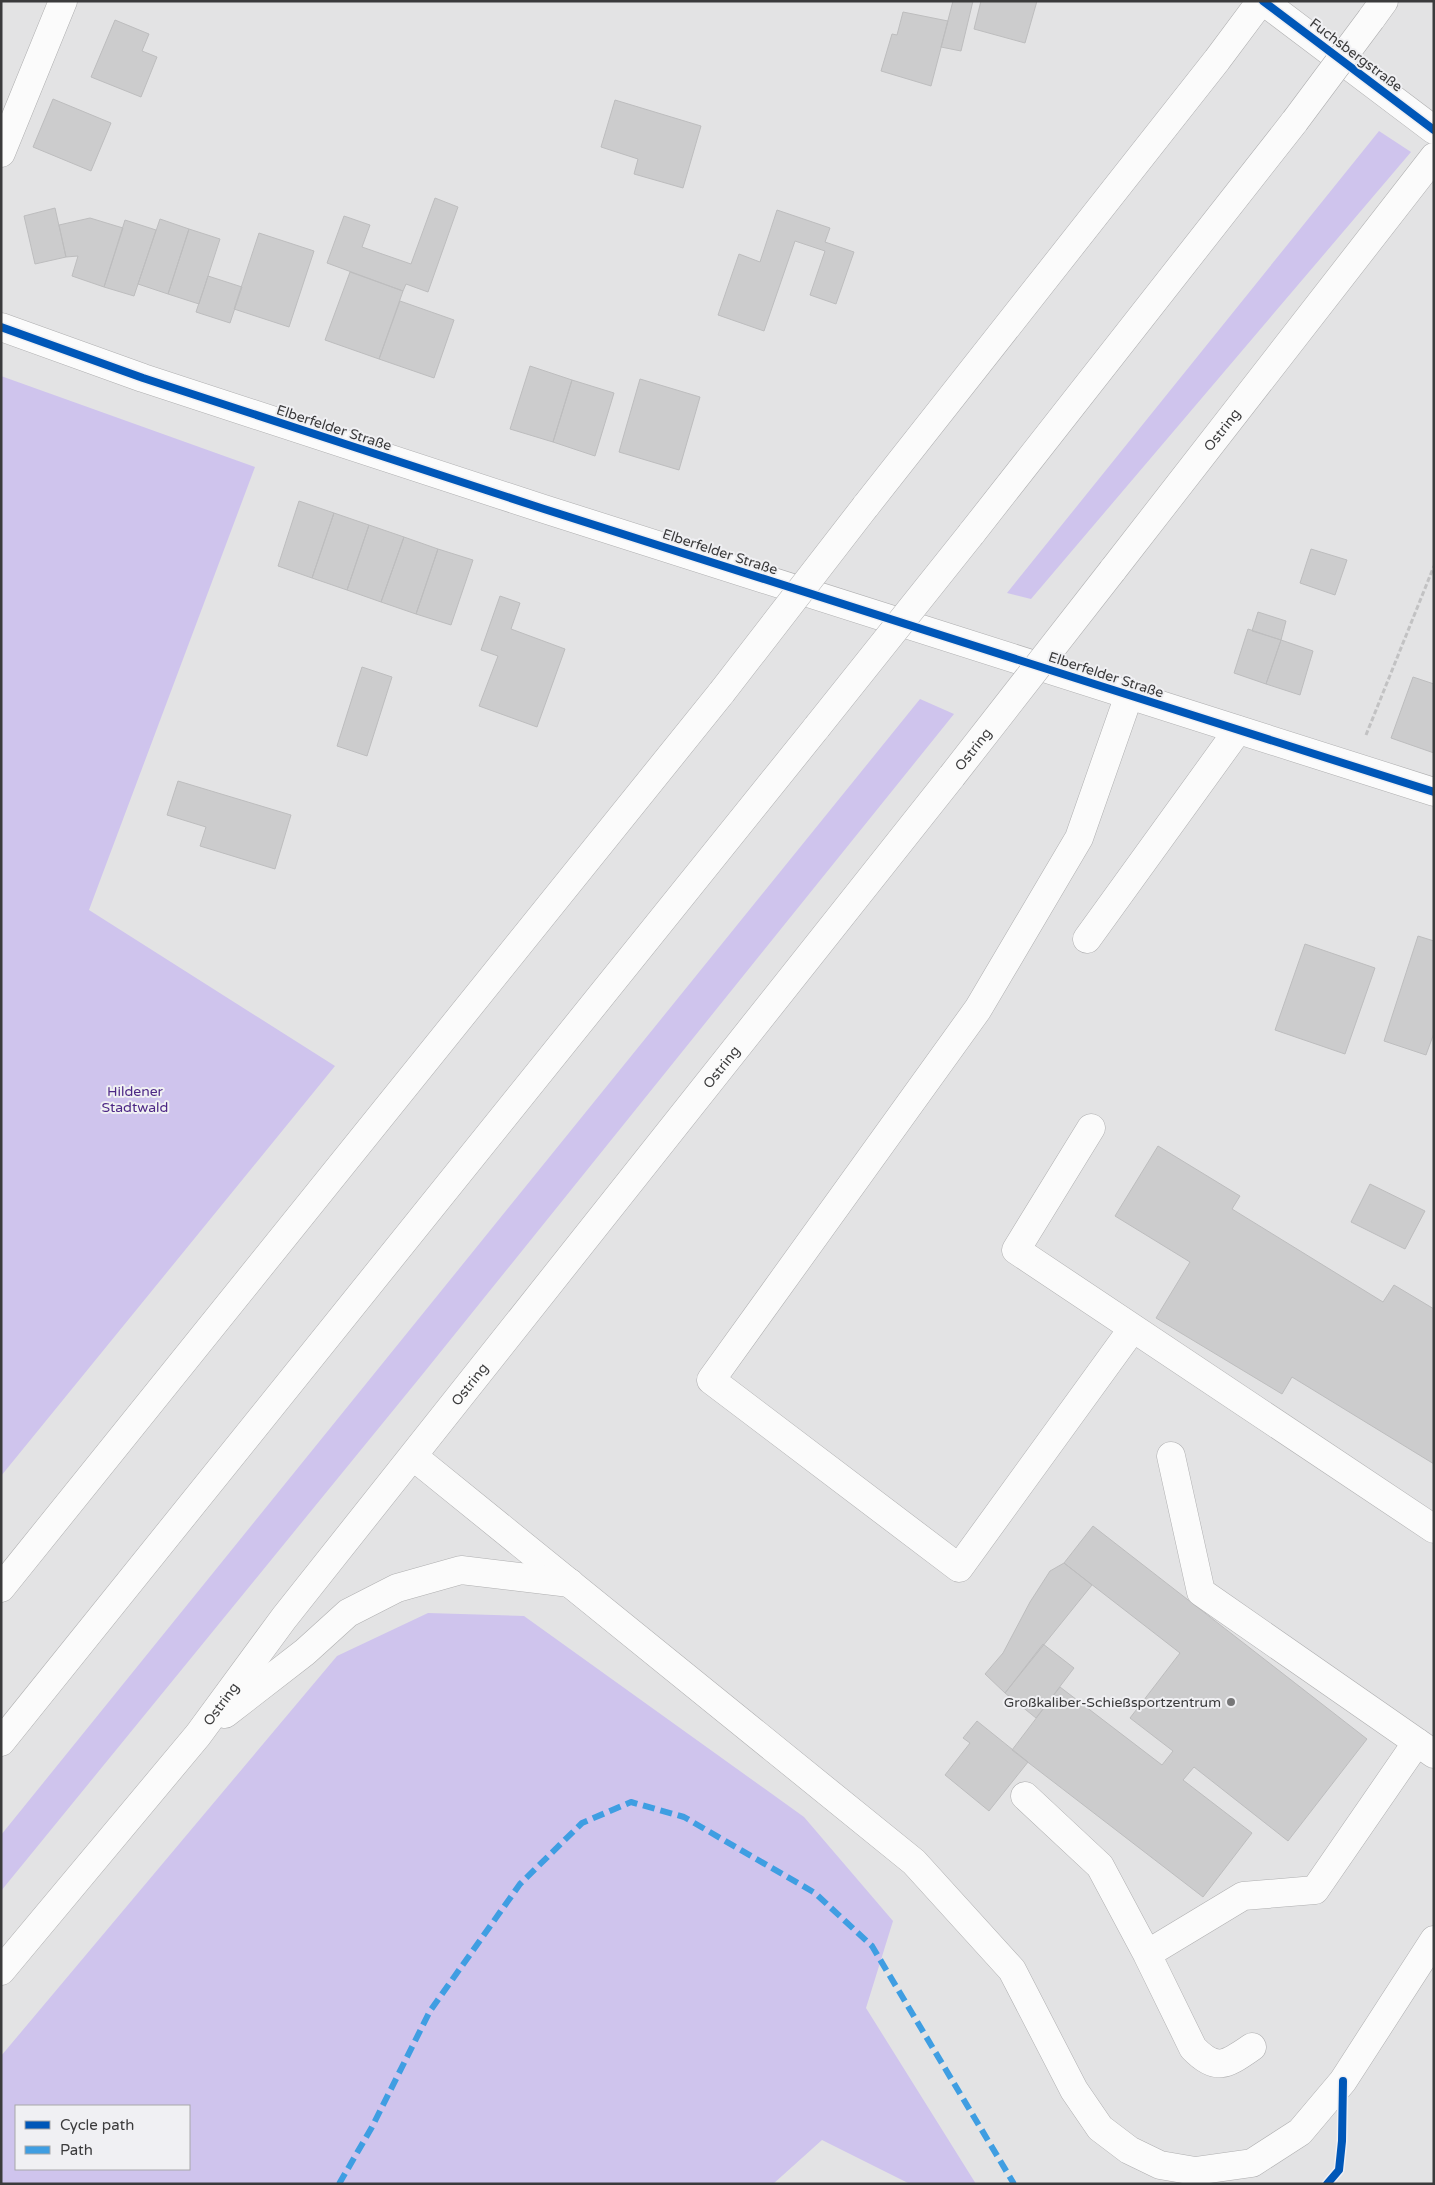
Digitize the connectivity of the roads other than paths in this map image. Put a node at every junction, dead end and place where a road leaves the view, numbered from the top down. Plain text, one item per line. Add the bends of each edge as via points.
1 (63, 1) edge
2 (1262, 1) edge
3 (1377, 10) edge
4 (1434, 130) edge
5 (1, 153) edge
6 (1434, 157) edge
7 (1, 327) edge
8 (1129, 695) junction
9 (1238, 730) junction
10 (1434, 792) edge
11 (1087, 939) dead end
12 (1092, 1128) dead end
13 (1133, 1328) junction
14 (1171, 1456) dead end
15 (414, 1458) junction
16 (1434, 1529) edge
17 (570, 1583) junction
18 (1, 1588) edge
19 (198, 1735) junction
20 (1, 1742) edge
21 (1425, 1748) edge
22 (1024, 1796) dead end
23 (1434, 1940) edge
24 (1147, 1954) junction
25 (1, 1971) edge
26 (1252, 2047) dead end

1 - 5 main road
2 - 4 main road, Fuchsbergstraße
2 - 18 main road, bridge via 722,692
3 - 20 main road, bridge via 1295,121 818,727
6 - 15 main road, Ostring, bridge via 952,776
7 - 8 main road, Elberfelder Straße via 152,382
8 - 9 main road, Elberfelder Straße
8 - 13 main road via 1079,838 978,1009 711,1380 959,1568
9 - 10 main road, Elberfelder Straße
9 - 11 main road
12 - 13 main road via 1016,1250
13 - 16 main road
14 - 21 main road via 1201,1592
15 - 17 main road
15 - 19 main road, Ostring via 284,1618
17 - 19 main road via 461,1570 397,1588 348,1613 305,1652
17 - 23 main road via 914,1862 1012,1970 1074,2090 1100,2128 1129,2150 1160,2165 1195,2171 1252,2164 1300,2132 1343,2081
19 - 25 main road, Ostring
21 - 24 main road via 1315,1890 1243,1896
22 - 24 main road via 1100,1866
24 - 26 main road via 1193,2048 1204,2060 1228,2063

